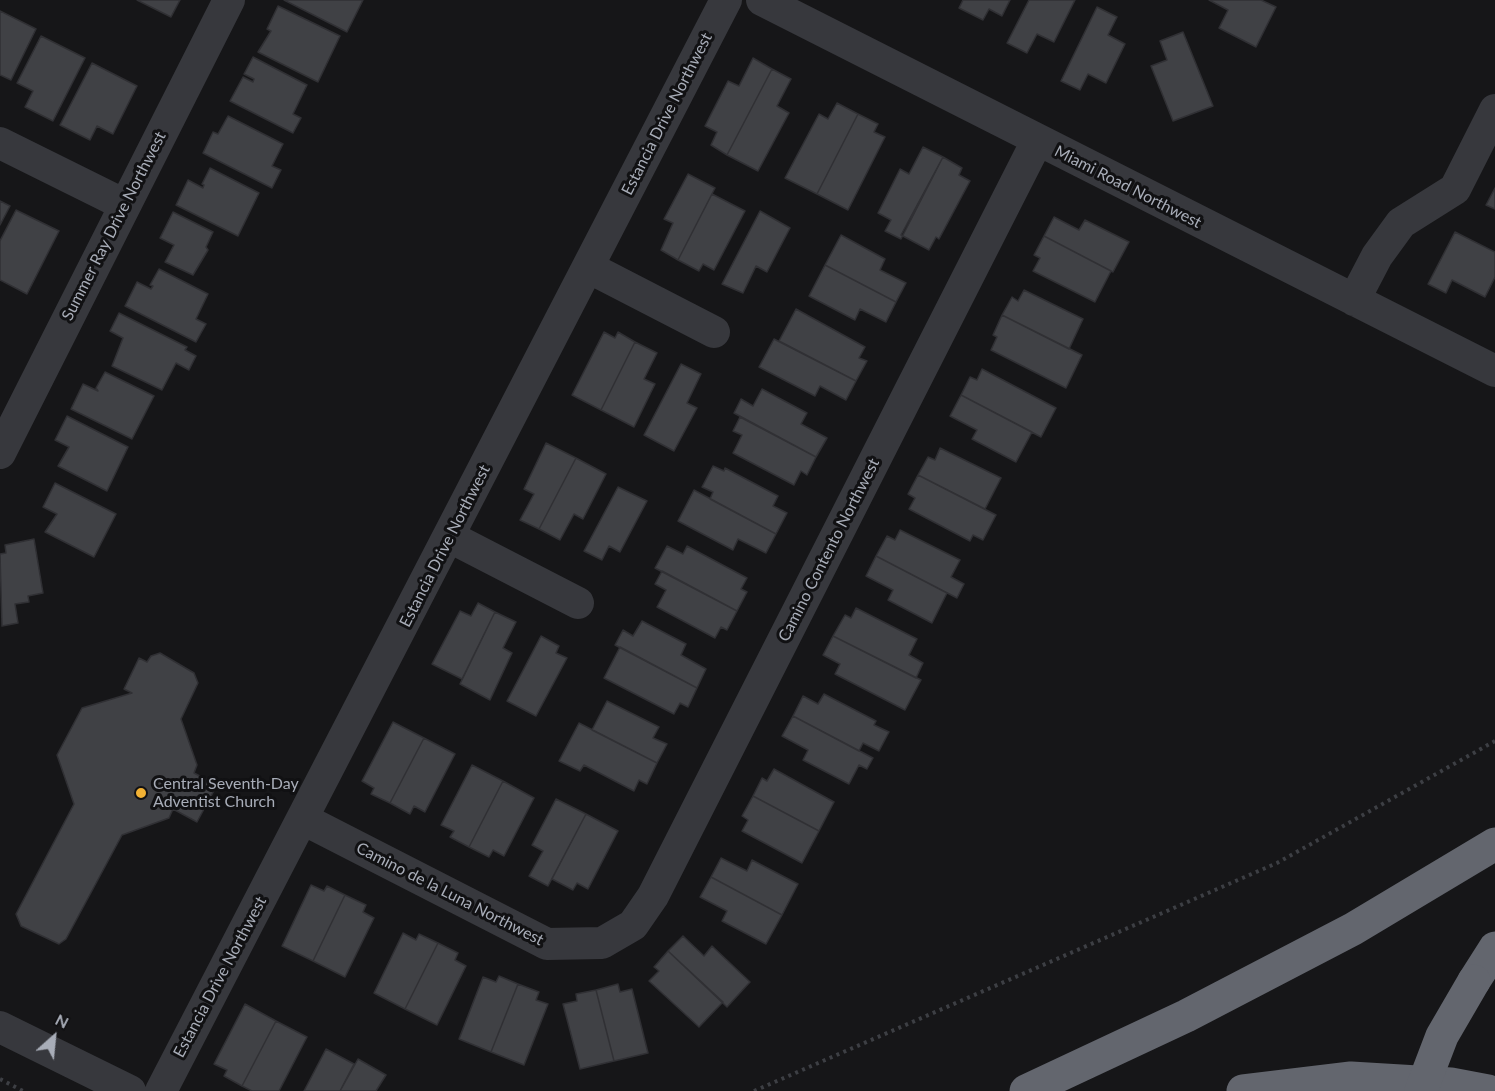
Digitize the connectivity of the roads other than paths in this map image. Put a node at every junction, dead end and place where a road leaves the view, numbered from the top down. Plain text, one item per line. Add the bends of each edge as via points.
1 (229, 0) edge
2 (726, 0) edge
3 (762, 0) edge
4 (1495, 110) edge
5 (1037, 141) junction
6 (0, 143) edge
7 (125, 205) junction
8 (588, 267) junction
9 (1354, 300) junction
10 (714, 332) dead end
11 (1495, 371) edge
12 (0, 453) edge
13 (450, 537) junction
14 (578, 603) dead end
15 (303, 819) junction
16 (1495, 844) edge
17 (602, 944) joint
18 (1495, 948) edge
19 (0, 1027) edge
20 (130, 1091) edge
21 (161, 1091) edge
22 (1026, 1091) edge
23 (1243, 1091) edge
24 (1421, 1091) edge
25 (1488, 1091) edge

1 - 7 street, Summer Ray Drive Northwest
2 - 8 street, Estancia Drive Northwest
3 - 5 street, Miami Road Northwest
4 - 9 street via 1455,189 1401,223 1377,256
5 - 9 street, Miami Road Northwest
5 - 17 street, Camino Contento Northwest via 653,896 633,925
6 - 7 street
7 - 12 street, Summer Ray Drive Northwest
8 - 10 street
8 - 13 street, Estancia Drive Northwest
9 - 11 street, Miami Road Northwest
13 - 14 street
13 - 15 street, Estancia Drive Northwest
15 - 17 street, Camino de la Luna Northwest via 547,944
15 - 21 street, Estancia Drive Northwest
16 - 22 highway via 1342,934 1186,1016
18 - 24 highway, bridge via 1442,1036
19 - 20 street
23 - 25 highway via 1351,1078 1450,1084

